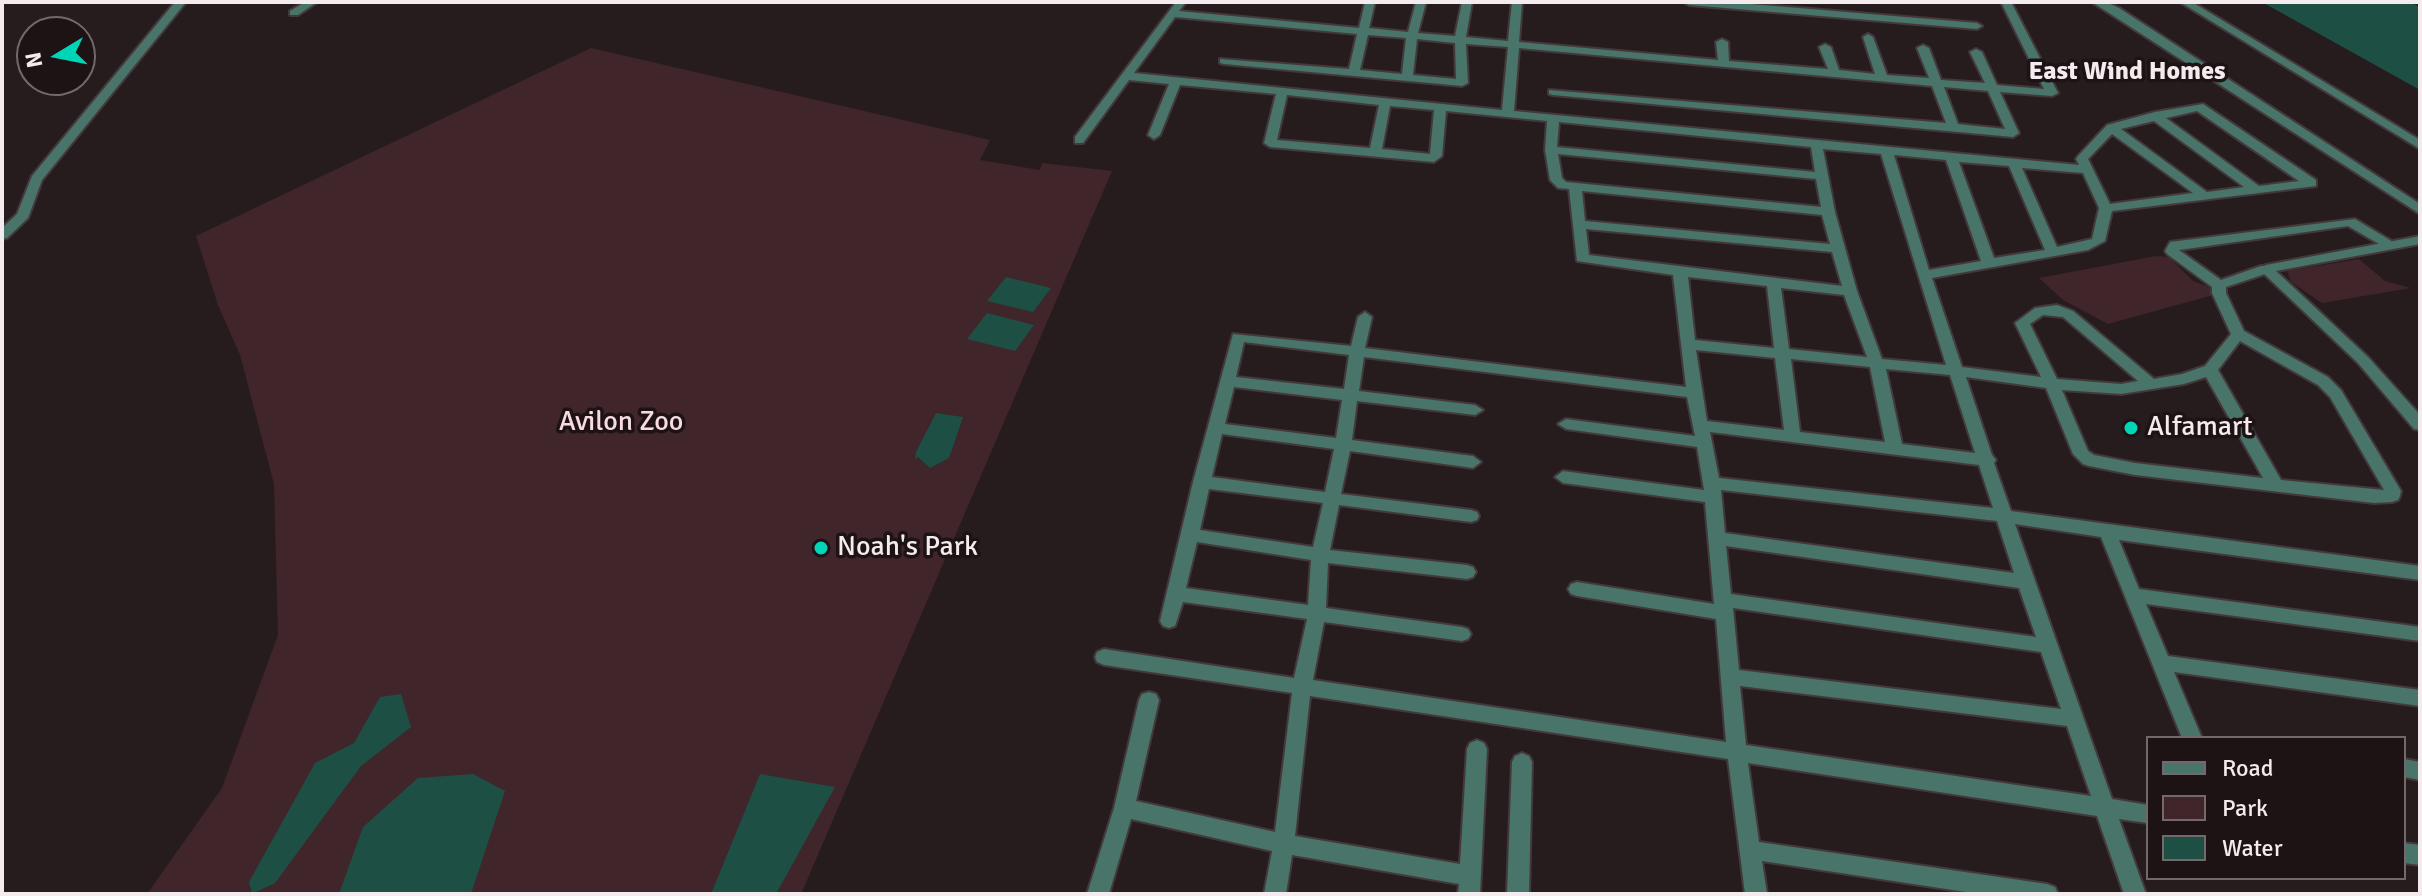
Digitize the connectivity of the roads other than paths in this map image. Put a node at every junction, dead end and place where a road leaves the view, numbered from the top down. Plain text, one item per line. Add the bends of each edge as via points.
1 (181, 2) edge
2 (312, 2) edge
3 (1181, 2) edge
4 (1370, 2) edge
5 (1421, 2) edge
6 (1467, 2) edge
7 (1517, 2) edge
8 (1689, 2) edge
9 (1857, 2) edge
10 (1898, 2) edge
11 (2006, 2) edge
12 (2097, 2) edge
13 (2185, 2) edge
14 (1761, 5) edge
15 (1812, 7) edge
16 (294, 13) dead end
17 (1172, 14) junction
18 (1862, 16) junction
19 (1908, 21) junction
20 (1977, 26) dead end
21 (1364, 32) junction
22 (1412, 36) junction
23 (1868, 37) dead end
24 (1460, 40) junction
25 (1722, 42) dead end
26 (1513, 44) junction
27 (1825, 47) dead end
28 (1923, 48) dead end
29 (1976, 52) dead end
30 (1224, 61) dead end
31 (1724, 64) junction
32 (1354, 73) junction
33 (1835, 74) junction
34 (1125, 76) junction
35 (1407, 78) junction
36 (1882, 78) junction
37 (1175, 82) junction
38 (1935, 82) junction
39 (1991, 87) junction
40 (1553, 92) dead end
41 (1282, 93) junction
42 (1385, 102) junction
43 (1440, 107) junction
44 (1508, 113) junction
45 (2155, 116) junction
46 (1553, 118) junction
47 (2111, 128) junction
48 (1954, 129) junction
49 (1154, 135) dead end
50 (1079, 140) dead end
51 (1816, 142) junction
52 (2420, 145) edge
53 (1551, 150) junction
54 (1886, 151) junction
55 (1375, 152) junction
56 (1951, 157) junction
57 (2014, 163) junction
58 (2087, 170) junction
59 (1820, 176) junction
60 (1575, 187) junction
61 (2255, 189) junction
62 (2205, 196) junction
63 (2106, 208) junction
64 (2420, 210) edge
65 (1828, 212) junction
66 (1579, 224) junction
67 (2, 235) edge
68 (2420, 240) edge
69 (2391, 245) junction
70 (1839, 249) junction
71 (2053, 253) junction
72 (1989, 263) junction
73 (2266, 269) junction
74 (1680, 272) junction
75 (1924, 275) junction
76 (1773, 280) junction
77 (2219, 285) junction
78 (1850, 291) junction
79 (1365, 317) dead end
80 (2238, 334) junction
81 (1689, 344) junction
82 (1357, 351) junction
83 (1782, 354) junction
84 (1877, 364) junction
85 (2210, 370) junction
86 (1957, 371) junction
87 (1228, 381) junction
88 (2052, 384) junction
89 (2152, 385) junction
90 (1694, 393) junction
91 (1352, 396) junction
92 (1475, 410) dead end
93 (1566, 424) dead end
94 (2420, 425) edge
95 (1216, 428) junction
96 (1703, 434) junction
97 (1793, 436) junction
98 (1343, 446) junction
99 (1894, 446) junction
100 (1988, 460) junction
101 (1473, 462) dead end
102 (1563, 477) dead end
103 (1201, 482) junction
104 (2274, 483) junction
105 (1712, 490) junction
106 (1331, 501) junction
107 (1471, 516) dead end
108 (2005, 516) junction
109 (2107, 532) junction
110 (1190, 535) junction
111 (1717, 538) junction
112 (1320, 555) junction
113 (1467, 572) dead end
114 (2420, 573) edge
115 (2026, 582) junction
116 (1577, 589) dead end
117 (1176, 594) junction
118 (2133, 595) junction
119 (1723, 606) junction
120 (1317, 613) junction
121 (1169, 621) dead end
122 (1462, 634) dead end
123 (2420, 634) edge
124 (2050, 646) junction
125 (1104, 657) dead end
126 (2161, 663) junction
127 (1730, 677) junction
128 (1302, 686) junction
129 (2420, 698) edge
130 (1149, 700) dead end
131 (2075, 719) junction
132 (2191, 736) edge
133 (1477, 749) dead end
134 (1737, 752) junction
135 (1522, 762) dead end
136 (1124, 808) junction
137 (2106, 808) junction
138 (2146, 814) edge
139 (1284, 844) junction
140 (1750, 850) junction
141 (1470, 885) edge
142 (1098, 894) edge
143 (1275, 894) edge
144 (1518, 894) edge
145 (1756, 894) edge
146 (2047, 894) edge
147 (2135, 894) edge

1 - 67 street via 36,179 23,215
2 - 16 street
3 - 17 street
4 - 21 street
5 - 22 street
6 - 24 street
7 - 26 street
8 - 14 street
9 - 18 street
10 - 19 street
11 - 39 street via 2052,93
12 - 64 street
13 - 52 street
14 - 15 street
15 - 18 street
17 - 21 street
17 - 34 street
18 - 19 street
19 - 20 street
21 - 22 street
21 - 32 street
22 - 24 street
22 - 35 street
23 - 36 street
24 - 26 street
24 - 35 street via 1462,83
25 - 31 street
26 - 31 street
26 - 44 street
27 - 33 street
28 - 38 street
29 - 39 street
30 - 32 street
31 - 33 street
32 - 35 street
33 - 36 street
34 - 37 street
34 - 50 street
36 - 38 street
37 - 41 street
37 - 49 street
38 - 39 street
38 - 48 street
39 - 48 street via 2013,133
40 - 48 street
41 - 42 street
41 - 55 street via 1269,142
42 - 43 street
42 - 55 street
43 - 44 street
43 - 55 street via 1436,157
44 - 46 street
45 - 47 street
45 - 61 street
45 - 61 street via 2199,107 2311,183
46 - 51 street
46 - 53 street
47 - 58 street via 2082,159
47 - 62 street
51 - 54 street
51 - 59 street
53 - 59 street
53 - 60 street via 1556,180
54 - 56 street
54 - 75 street
56 - 57 street
56 - 72 street
57 - 58 street
57 - 71 street
58 - 63 street
59 - 65 street
60 - 65 street
60 - 66 street
61 - 62 street
62 - 63 street
63 - 71 street via 2098,241
65 - 70 street
66 - 70 street
66 - 74 street via 1584,260
68 - 69 street
69 - 73 street
69 - 77 street via 2350,222 2175,245 2172,251
70 - 78 street
71 - 72 street
72 - 75 street
73 - 77 street
73 - 94 street via 2363,360
74 - 76 street
74 - 81 street
75 - 86 street
76 - 78 street
76 - 83 street
77 - 80 street
78 - 84 street
79 - 82 street
80 - 85 street
80 - 104 street via 2323,381 2336,394 2393,491 2392,496 2374,497
81 - 83 street
81 - 90 street
82 - 87 street via 1238,337
82 - 90 street
82 - 91 street
83 - 84 street
83 - 97 street
84 - 86 street
84 - 99 street
85 - 89 street
85 - 104 street
86 - 88 street
86 - 100 street
87 - 91 street
87 - 95 street
88 - 89 street via 2121,389
88 - 89 street via 2022,323 2040,311 2057,310
88 - 104 street via 2081,454 2089,460
90 - 96 street
91 - 92 street
91 - 98 street
93 - 96 street
95 - 98 street
95 - 103 street
96 - 97 street
96 - 105 street
97 - 99 street
98 - 101 street
98 - 106 street
99 - 100 street
100 - 108 street
102 - 105 street
103 - 106 street
103 - 110 street
105 - 108 street
105 - 111 street
106 - 107 street
106 - 112 street
108 - 109 street
108 - 115 street
109 - 114 street
109 - 118 street
110 - 112 street
110 - 117 street
111 - 115 street
111 - 119 street
112 - 113 street
112 - 120 street
115 - 124 street
116 - 119 street
117 - 120 street
117 - 121 street
118 - 123 street
118 - 126 street
119 - 124 street
119 - 127 street
120 - 122 street
120 - 128 street
124 - 131 street
125 - 128 street
126 - 129 street
126 - 132 street
127 - 131 street
127 - 134 street
128 - 134 street
128 - 139 street
130 - 136 street
131 - 137 street
133 - 141 street
134 - 137 street
134 - 140 street
135 - 144 street
136 - 139 street
136 - 142 street
137 - 138 street
137 - 147 street
139 - 141 street
139 - 143 street
140 - 145 street
140 - 146 street

